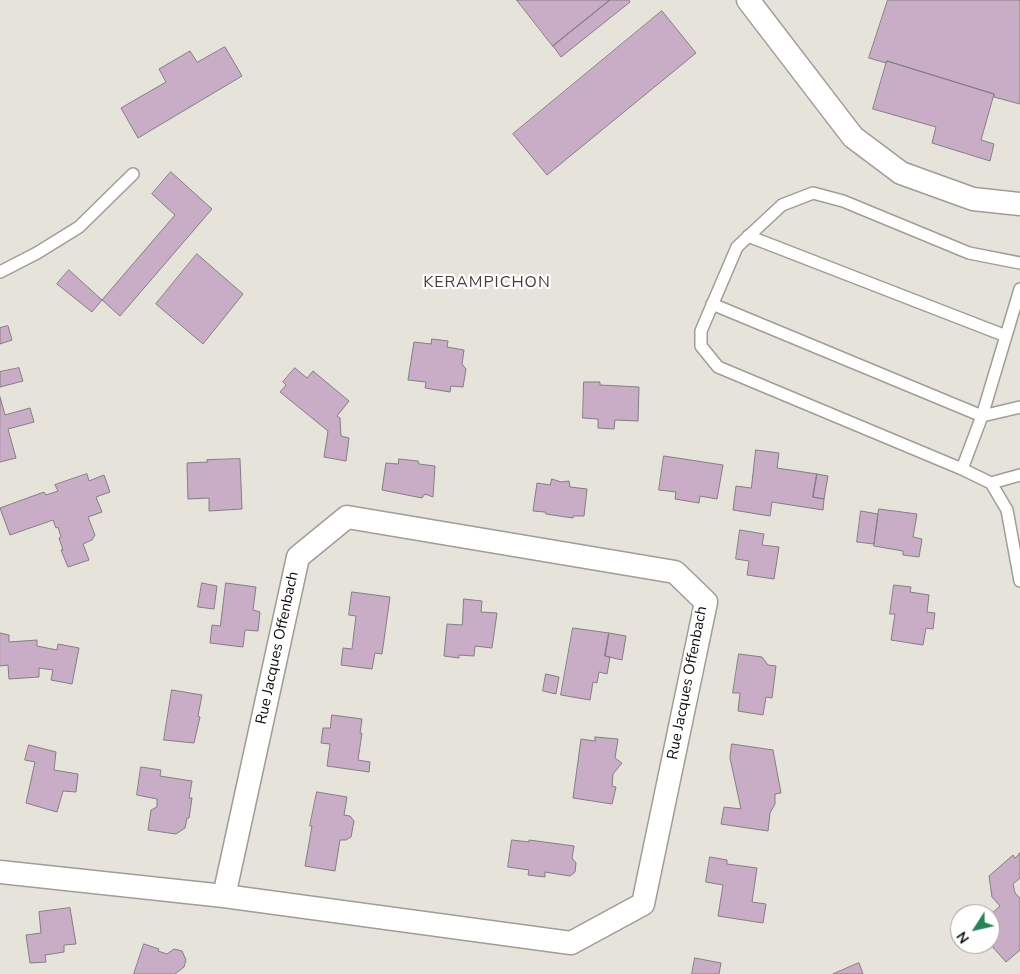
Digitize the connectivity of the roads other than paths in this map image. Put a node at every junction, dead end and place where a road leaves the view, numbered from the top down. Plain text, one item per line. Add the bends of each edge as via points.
1 (748, 0) edge
2 (133, 174) dead end
3 (1020, 204) edge
4 (748, 236) junction
5 (1020, 263) edge
6 (0, 272) edge
7 (1020, 289) edge
8 (712, 304) junction
9 (1006, 336) junction
10 (1020, 407) edge
11 (982, 416) junction
12 (962, 469) junction
13 (1020, 476) edge
14 (991, 483) junction
15 (1016, 541) edge
16 (1020, 581) edge
17 (0, 872) edge
18 (224, 896) junction

1 - 3 street via 853,137 901,173 973,199
2 - 6 lane via 79,227
4 - 5 lane via 782,205 813,193 843,201 969,253
4 - 8 lane via 737,247
4 - 9 lane
7 - 9 lane
8 - 11 lane
8 - 12 lane via 701,331 701,346 718,367
9 - 11 lane
10 - 11 lane
11 - 12 lane
12 - 14 lane
13 - 14 lane
14 - 15 lane via 1007,510
15 - 16 lane
17 - 18 street, Rue Jacques Offenbach
18 - 18 street, Rue Jacques Offenbach via 298,557 346,517 675,572 706,602 643,904 571,943

